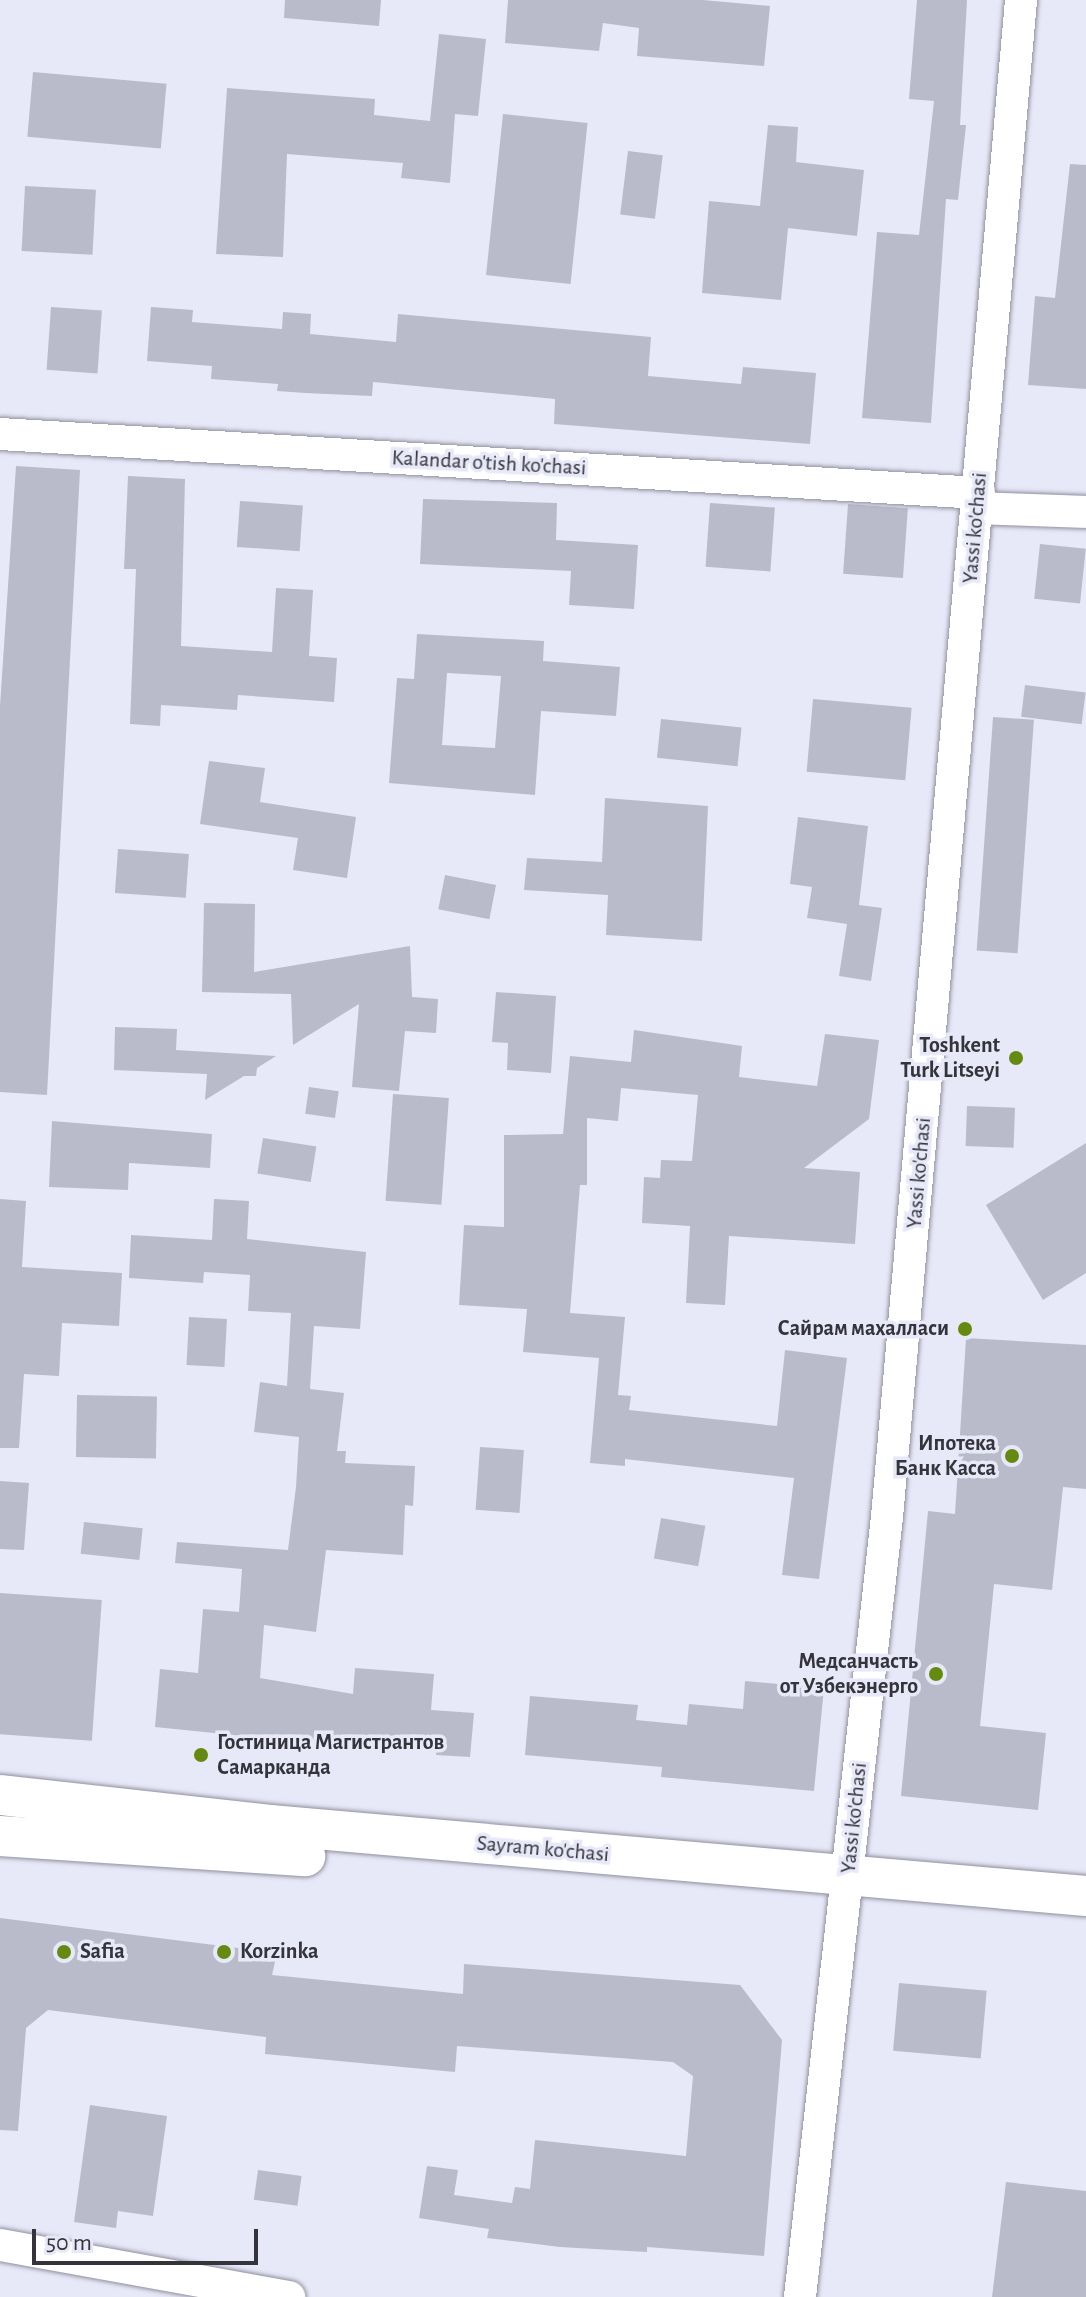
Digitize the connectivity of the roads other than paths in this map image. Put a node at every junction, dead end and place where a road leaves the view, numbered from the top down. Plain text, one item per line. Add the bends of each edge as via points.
1 (1021, 0) edge
2 (0, 434) edge
3 (978, 500) junction
4 (1086, 512) edge
5 (0, 1795) edge
6 (0, 1836) edge
7 (846, 1889) junction
8 (1086, 1896) edge
9 (1086, 1923) edge
10 (0, 2245) edge
11 (289, 2297) edge
12 (800, 2297) edge

1 - 3 street, Yassi ko'chasi
2 - 3 street, Kalandar o'tish ko'chasi
3 - 4 street, Kalandar o'tish ko'chasi
3 - 7 street, Yassi ko'chasi via 889,1504
5 - 7 street, Sayram ko'chasi
6 - 7 street, Sayram ko'chasi
7 - 8 street, Sayram ko'chasi
7 - 9 street, Sayram ko'chasi
7 - 12 street, Yassi ko'chasi
10 - 11 street

